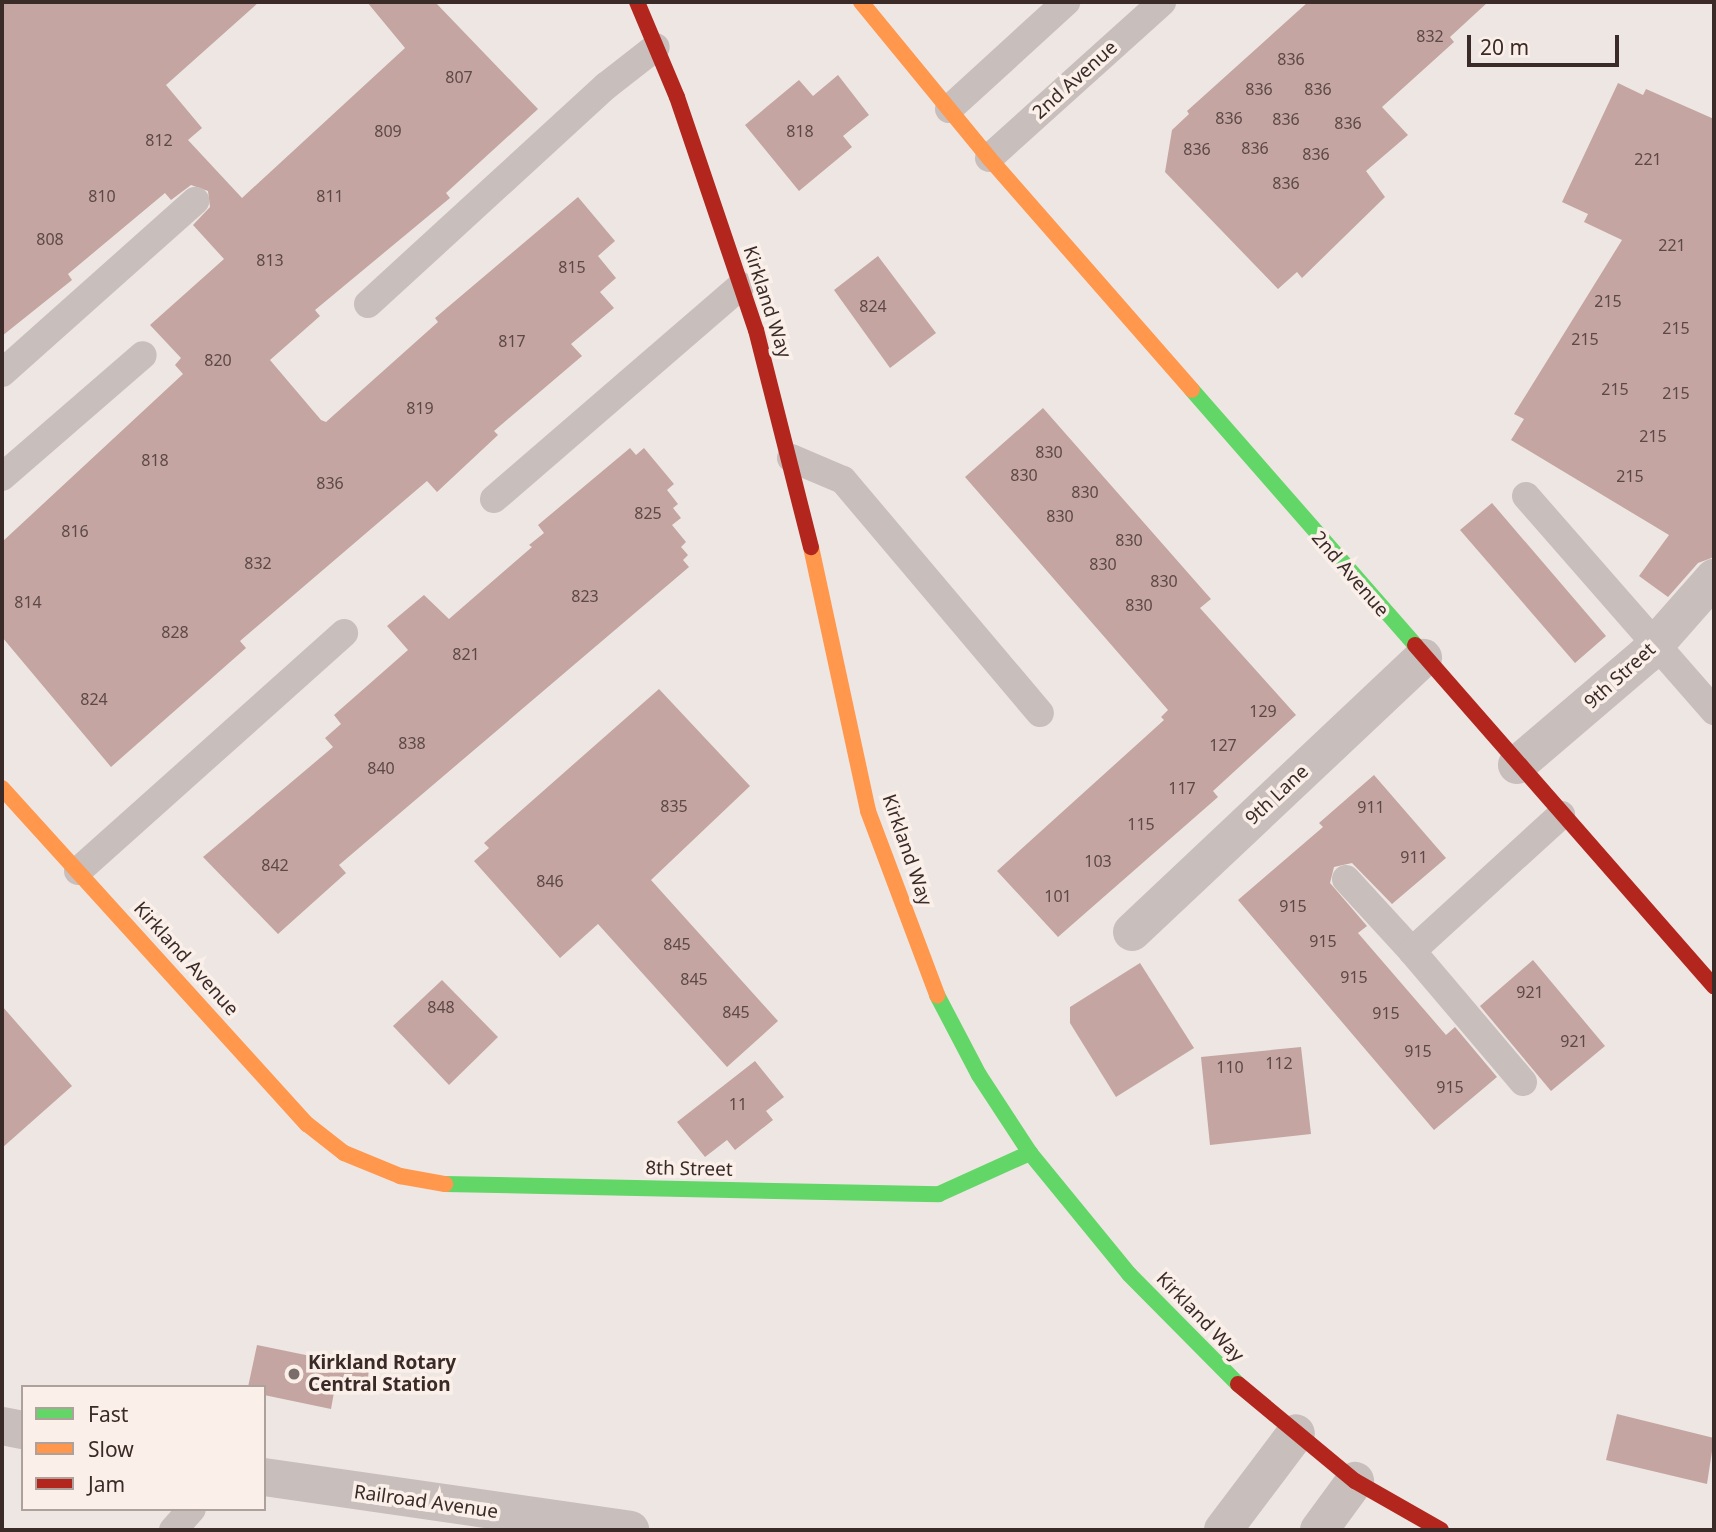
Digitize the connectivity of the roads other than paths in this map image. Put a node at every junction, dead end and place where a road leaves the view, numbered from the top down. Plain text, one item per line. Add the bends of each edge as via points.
1 (637, 2) edge
2 (861, 2) edge
3 (1066, 2) edge
4 (1162, 2) edge
5 (656, 47) junction
6 (949, 109) junction
7 (989, 158) junction
8 (195, 201) dead end
9 (741, 286) junction
10 (369, 304) dead end
11 (143, 355) dead end
12 (2, 373) edge
13 (791, 458) junction
14 (2, 477) edge
15 (1526, 496) dead end
16 (494, 499) dead end
17 (1714, 578) edge
18 (344, 633) dead end
19 (1658, 642) junction
20 (1423, 658) junction
21 (1714, 711) edge
22 (1040, 713) dead end
23 (1517, 765) junction
24 (2, 788) edge
25 (1561, 815) junction
26 (78, 872) junction
27 (1346, 879) dead end
28 (1132, 932) dead end
29 (1412, 951) junction
30 (1714, 987) edge
31 (1523, 1082) dead end
32 (344, 1153) joint
33 (1030, 1153) junction
34 (2, 1426) edge
35 (21, 1430) edge
36 (1296, 1433) junction
37 (266, 1477) edge
38 (1355, 1481) junction
39 (190, 1511) edge
40 (173, 1530) edge
41 (630, 1530) edge
42 (1223, 1530) edge
43 (1319, 1530) edge
44 (1441, 1530) edge

1 - 5 street, Kirkland Way
2 - 6 street, 2nd Avenue
3 - 6 lane
4 - 7 lane, 2nd Avenue
5 - 9 street, Kirkland Way
5 - 10 lane via 606,86
6 - 7 street, 2nd Avenue
7 - 20 street, 2nd Avenue
8 - 12 lane
9 - 13 street, Kirkland Way
9 - 16 lane
11 - 14 lane
13 - 22 lane via 843,480
13 - 33 street, Kirkland Way via 868,811 936,992 979,1075
15 - 19 lane
17 - 19 street, 9th Street
18 - 26 lane
19 - 21 lane
19 - 23 street, 9th Street
20 - 23 street, 2nd Avenue
20 - 28 street, 9th Lane
23 - 25 street, 2nd Avenue
24 - 26 street, Kirkland Avenue
25 - 29 lane
25 - 30 street, 2nd Avenue
26 - 32 street, Kirkland Avenue via 307,1124
27 - 29 lane
29 - 31 lane
32 - 33 street, 8th Street via 400,1176 454,1186 939,1194
33 - 36 street, Kirkland Way via 1129,1274 1235,1382
34 - 35 street
36 - 38 street, Kirkland Way
36 - 42 street
37 - 41 street, Railroad Avenue
38 - 43 street
38 - 44 street, Kirkland Way
39 - 40 lane

